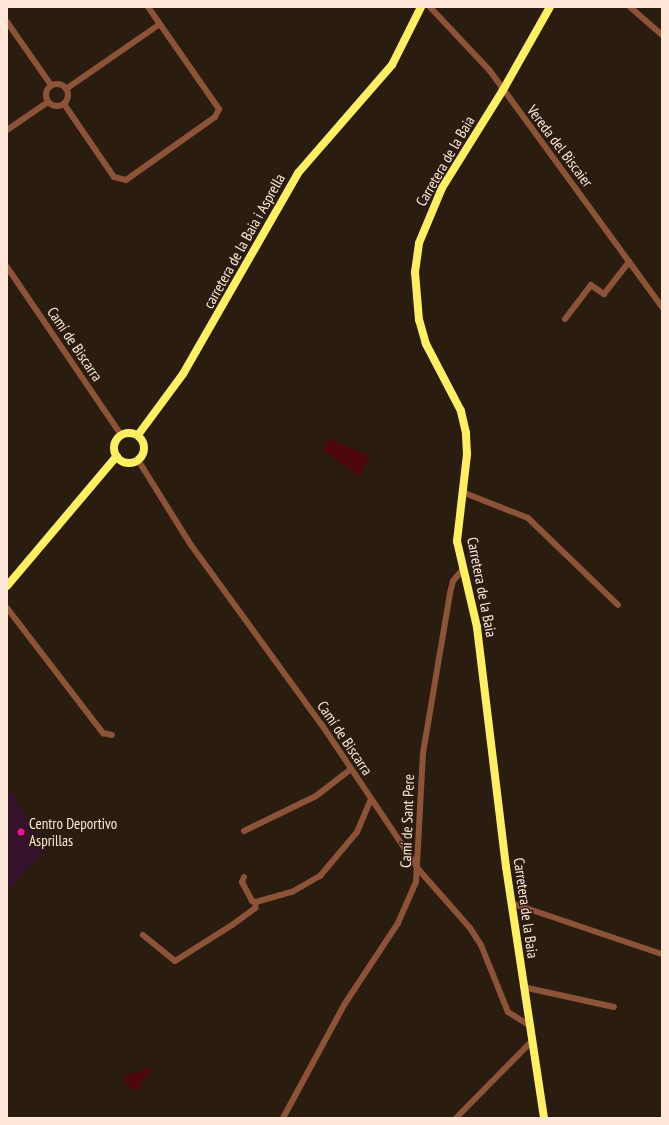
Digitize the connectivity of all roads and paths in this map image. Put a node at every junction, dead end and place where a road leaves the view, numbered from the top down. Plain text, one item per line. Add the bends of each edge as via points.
1 (148, 7) edge
2 (421, 7) edge
3 (430, 7) edge
4 (550, 7) edge
5 (630, 7) edge
6 (7, 22) edge
7 (160, 24) junction
8 (662, 35) edge
9 (51, 85) junction
10 (66, 89) junction
11 (504, 90) junction
12 (48, 102) junction
13 (64, 104) junction
14 (7, 130) edge
15 (629, 262) junction
16 (7, 267) edge
17 (662, 307) edge
18 (564, 318) dead end
19 (121, 435) junction
20 (138, 435) junction
21 (117, 456) junction
22 (138, 460) junction
23 (462, 492) junction
24 (464, 568) junction
25 (7, 586) edge
26 (618, 605) dead end
27 (7, 608) edge
28 (112, 735) dead end
29 (351, 768) junction
30 (371, 799) junction
31 (244, 831) dead end
32 (419, 870) junction
33 (244, 877) dead end
34 (256, 902) junction
35 (511, 903) junction
36 (143, 935) dead end
37 (662, 954) edge
38 (524, 987) junction
39 (614, 1007) dead end
40 (529, 1025) junction
41 (532, 1041) junction
42 (282, 1118) edge
43 (456, 1118) edge
44 (544, 1118) edge

1 - 7 street
2 - 20 main road, carretera de la Baia i Asprella via 388,70 298,172 184,374
3 - 11 street, Vereda del Biscaier via 478,55
4 - 11 main road, Carretera de la Baia
5 - 8 street
6 - 9 street
7 - 10 street
7 - 13 street via 218,109 215,118 126,180 114,177
9 - 10 street
9 - 12 street via 46,94
10 - 13 street via 68,96
11 - 15 street, Vereda del Biscaier
11 - 23 main road, Carretera de la Baia via 442,188 419,243 415,272 419,320 426,344 461,411 467,454
12 - 13 street via 55,107
12 - 14 street
15 - 17 street, Vereda del Biscaier
15 - 18 street via 604,294 591,285
16 - 19 street, Camí de Biscarra
19 - 20 main road
19 - 21 main road via 114,446
20 - 22 main road via 144,446
21 - 22 main road via 127,462
21 - 25 main road
22 - 29 street, Camí de Biscarra via 191,545
23 - 24 main road, Carretera de la Baia via 457,541
23 - 26 street via 528,518
24 - 32 street, Camí de Sant Pere via 453,580 450,593 423,753
24 - 35 main road, Carretera de la Baia via 477,627
27 - 28 street via 103,733
29 - 30 street, Camí de Biscarra
29 - 31 street via 316,796
30 - 32 street, Camí de Biscarra
30 - 34 street via 357,832 332,866 292,892
32 - 40 street, Camí de Biscarra via 481,945 508,1012
32 - 42 street, Camí de Sant Pere via 398,923 344,1005
33 - 34 street via 242,882 252,902
34 - 36 street via 255,908 232,925 175,961
35 - 37 street
35 - 38 main road, Carretera de la Baia
38 - 39 street
38 - 40 main road, Carretera de la Baia
40 - 41 main road, Carretera de la Baia
41 - 43 street
41 - 44 main road, Carretera de la Baia

